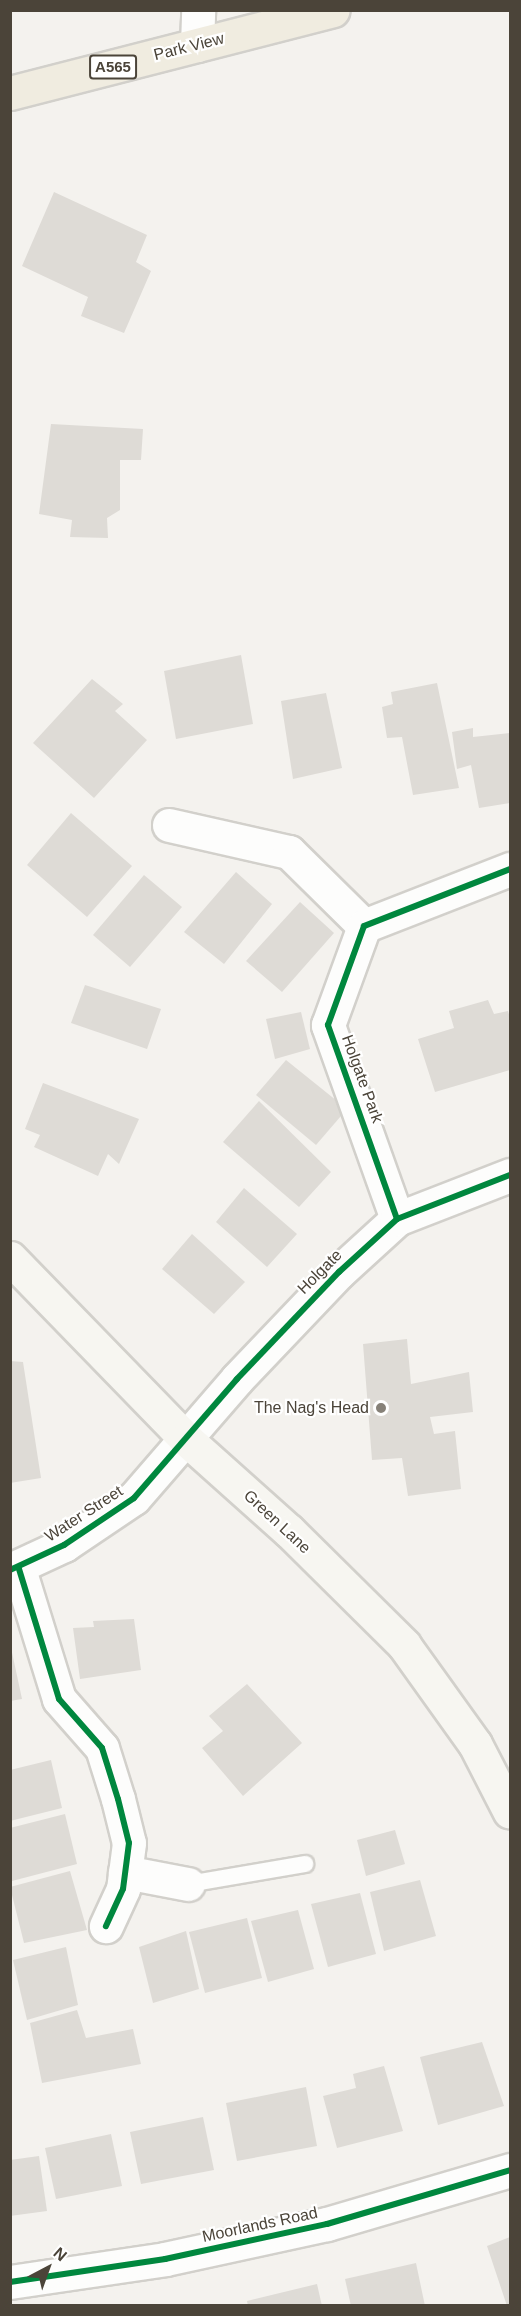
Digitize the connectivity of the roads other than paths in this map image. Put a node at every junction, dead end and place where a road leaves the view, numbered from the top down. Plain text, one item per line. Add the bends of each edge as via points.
1 (198, 10) edge
2 (333, 10) edge
3 (197, 45) junction
4 (10, 93) edge
5 (169, 825) dead end
6 (510, 869) edge
7 (364, 926) junction
8 (510, 1175) edge
9 (397, 1219) junction
10 (10, 1258) edge
11 (186, 1439) junction
12 (15, 1569) edge
13 (510, 1812) edge
14 (305, 1864) dead end
15 (125, 1872) junction
16 (188, 1884) joint
17 (106, 1926) dead end
18 (510, 2170) edge
19 (10, 2282) edge

1 - 3 street
2 - 3 highway, Park View / A565
3 - 4 highway, Park View / A565
5 - 7 street via 289,852
6 - 7 street
7 - 9 street, Holgate Park via 328,1025
8 - 9 street, Holgate
9 - 11 street, Holgate via 339,1272
10 - 11 main road, Green Lane
11 - 12 street, Water Street via 134,1498 64,1545
11 - 13 main road, Green Lane via 289,1531 404,1645 475,1744
12 - 15 street via 59,1699 102,1748 129,1843
14 - 16 lane
15 - 16 street
15 - 17 street via 123,1888
18 - 19 street, Moorlands Road via 327,2224 165,2259

